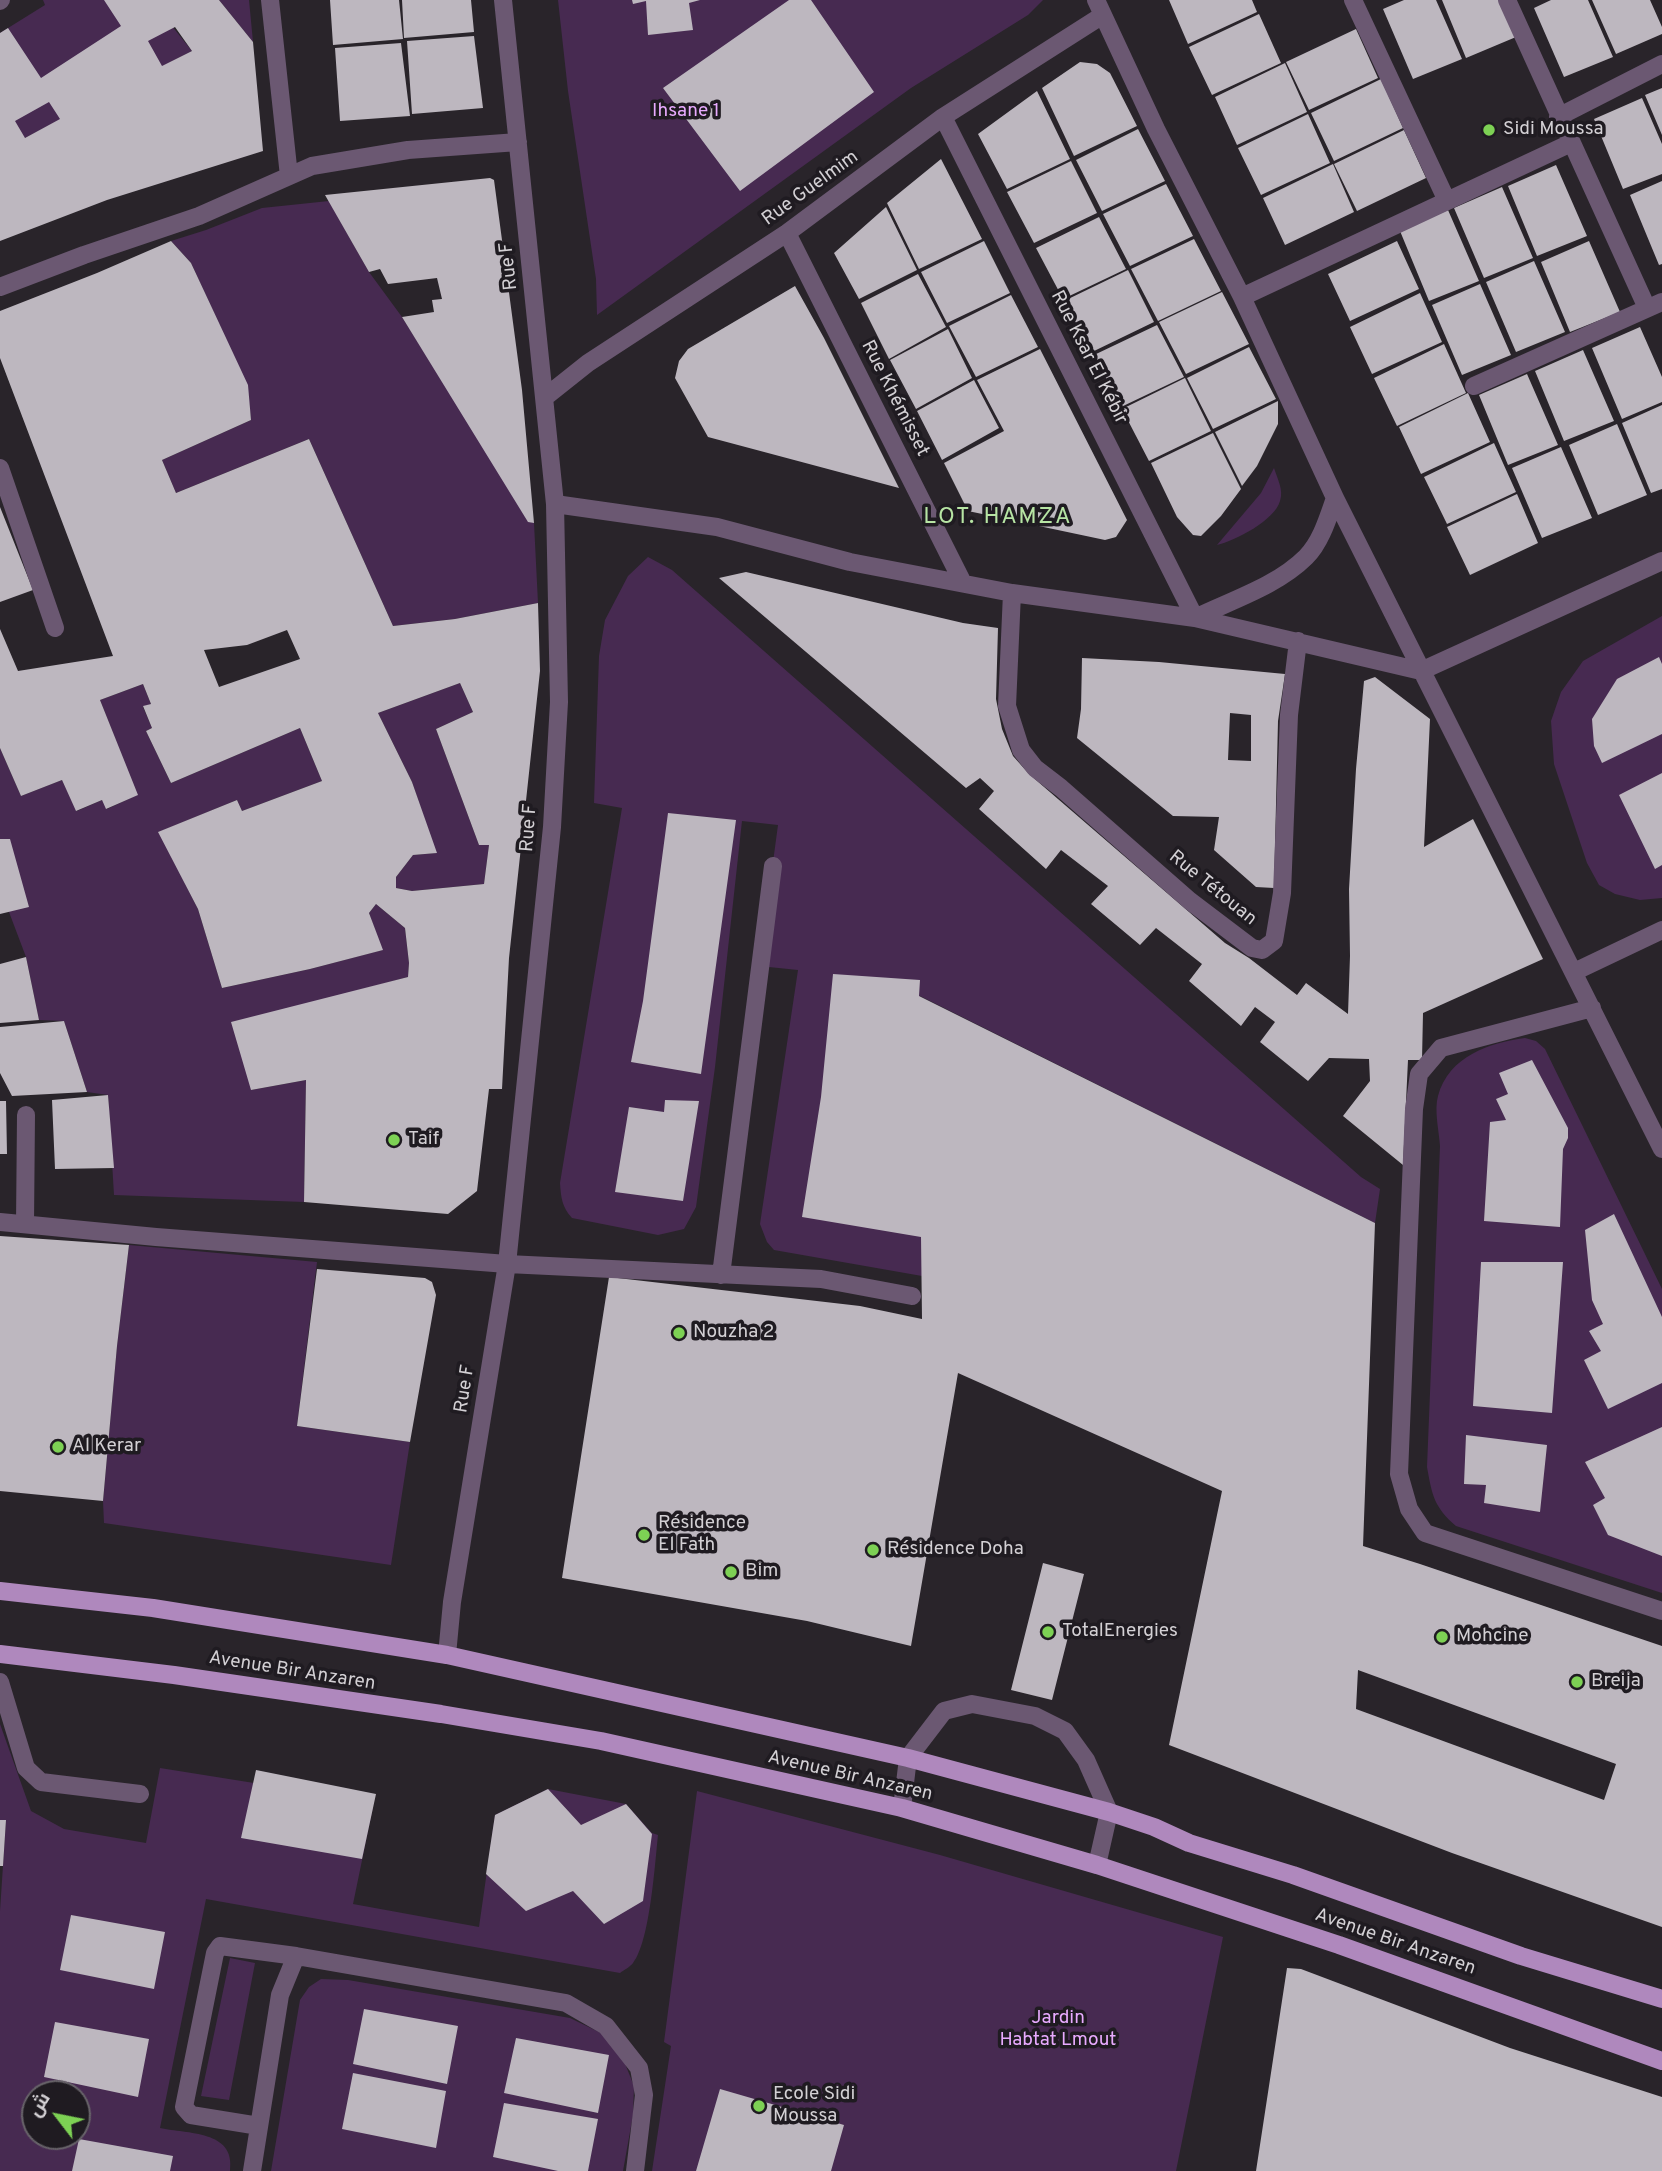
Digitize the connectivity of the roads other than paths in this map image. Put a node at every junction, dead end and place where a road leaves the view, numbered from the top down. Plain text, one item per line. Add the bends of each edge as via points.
1 (270, 0) edge
2 (503, 0) edge
3 (1353, 0) edge
4 (1507, 0) edge
5 (1100, 8) edge
6 (1662, 64) edge
7 (943, 117) junction
8 (1558, 117) junction
9 (518, 142) junction
10 (1570, 143) junction
11 (289, 176) junction
12 (1447, 201) junction
13 (787, 233) junction
14 (0, 287) edge
15 (1241, 297) junction
16 (1655, 305) edge
17 (1474, 386) dead end
18 (544, 398) junction
19 (0, 468) edge
20 (1335, 498) junction
21 (555, 503) junction
22 (1662, 561) edge
23 (963, 583) junction
24 (1012, 593) junction
25 (1195, 618) junction
26 (55, 628) dead end
27 (1298, 641) junction
28 (1421, 671) junction
29 (773, 866) dead end
30 (1662, 930) edge
31 (1574, 972) junction
32 (1592, 1008) junction
33 (26, 1115) dead end
34 (1662, 1149) edge
35 (0, 1222) edge
36 (25, 1224) junction
37 (507, 1264) junction
38 (721, 1275) junction
39 (912, 1296) dead end
40 (0, 1591) edge
41 (1662, 1611) edge
42 (0, 1654) edge
43 (447, 1655) junction
44 (0, 1682) edge
45 (908, 1758) junction
46 (140, 1794) dead end
47 (902, 1808) junction
48 (1109, 1812) junction
49 (1097, 1865) junction
50 (296, 1956) junction
51 (1662, 1999) edge
52 (1662, 2061) edge
53 (259, 2126) junction
54 (252, 2171) edge
55 (635, 2171) edge

1 - 11 street
2 - 9 street, Rue F
3 - 12 street
4 - 8 street
5 - 7 street, Rue Guelmim
5 - 15 street
6 - 8 street
7 - 13 street, Rue Guelmim
7 - 25 street, Rue Ksar El Kébir
8 - 10 street
9 - 11 street via 408,150 312,166
9 - 18 street, Rue F
10 - 12 street
10 - 16 street
11 - 14 street via 199,216
12 - 15 street
13 - 18 street, Rue Guelmim via 588,363
13 - 23 street, Rue Khémisset
15 - 20 street
16 - 17 street
18 - 21 street, Rue F
19 - 26 street
20 - 25 street via 1307,557 1275,580
20 - 28 street
21 - 23 street via 717,527 850,562
21 - 37 street, Rue F via 559,702 552,827
22 - 28 street
23 - 24 street
24 - 25 street
24 - 27 street, Rue Tétouan via 1007,706 1021,750 1035,768 1190,901 1252,948 1262,950 1274,942 1282,893 1289,715
25 - 27 street
27 - 28 street
28 - 31 street
29 - 38 street
30 - 31 street
31 - 32 street
32 - 34 street
32 - 41 street via 1441,1048 1419,1074 1399,1474 1409,1509 1425,1533
33 - 36 street
35 - 36 street
36 - 37 street
37 - 38 street
37 - 43 street, Rue F
38 - 39 street via 821,1279
40 - 43 main road, Avenue Bir Anzaren via 153,1608
42 - 47 main road, Avenue Bir Anzaren via 174,1675 601,1741
43 - 45 main road, Avenue Bir Anzaren
44 - 46 street via 26,1768 41,1782
45 - 47 street
45 - 48 main road, Avenue Bir Anzaren
45 - 48 street via 944,1712 972,1704 1035,1716 1065,1731 1086,1760
47 - 49 main road, Avenue Bir Anzaren
48 - 49 street
48 - 51 main road, Avenue Bir Anzaren via 1189,1843
49 - 52 main road, Avenue Bir Anzaren via 1352,1949
50 - 53 street via 280,1995
50 - 53 street via 220,1946 215,1953 184,2107 191,2115
50 - 55 street via 566,2003 606,2026 639,2068 644,2095
53 - 54 street

